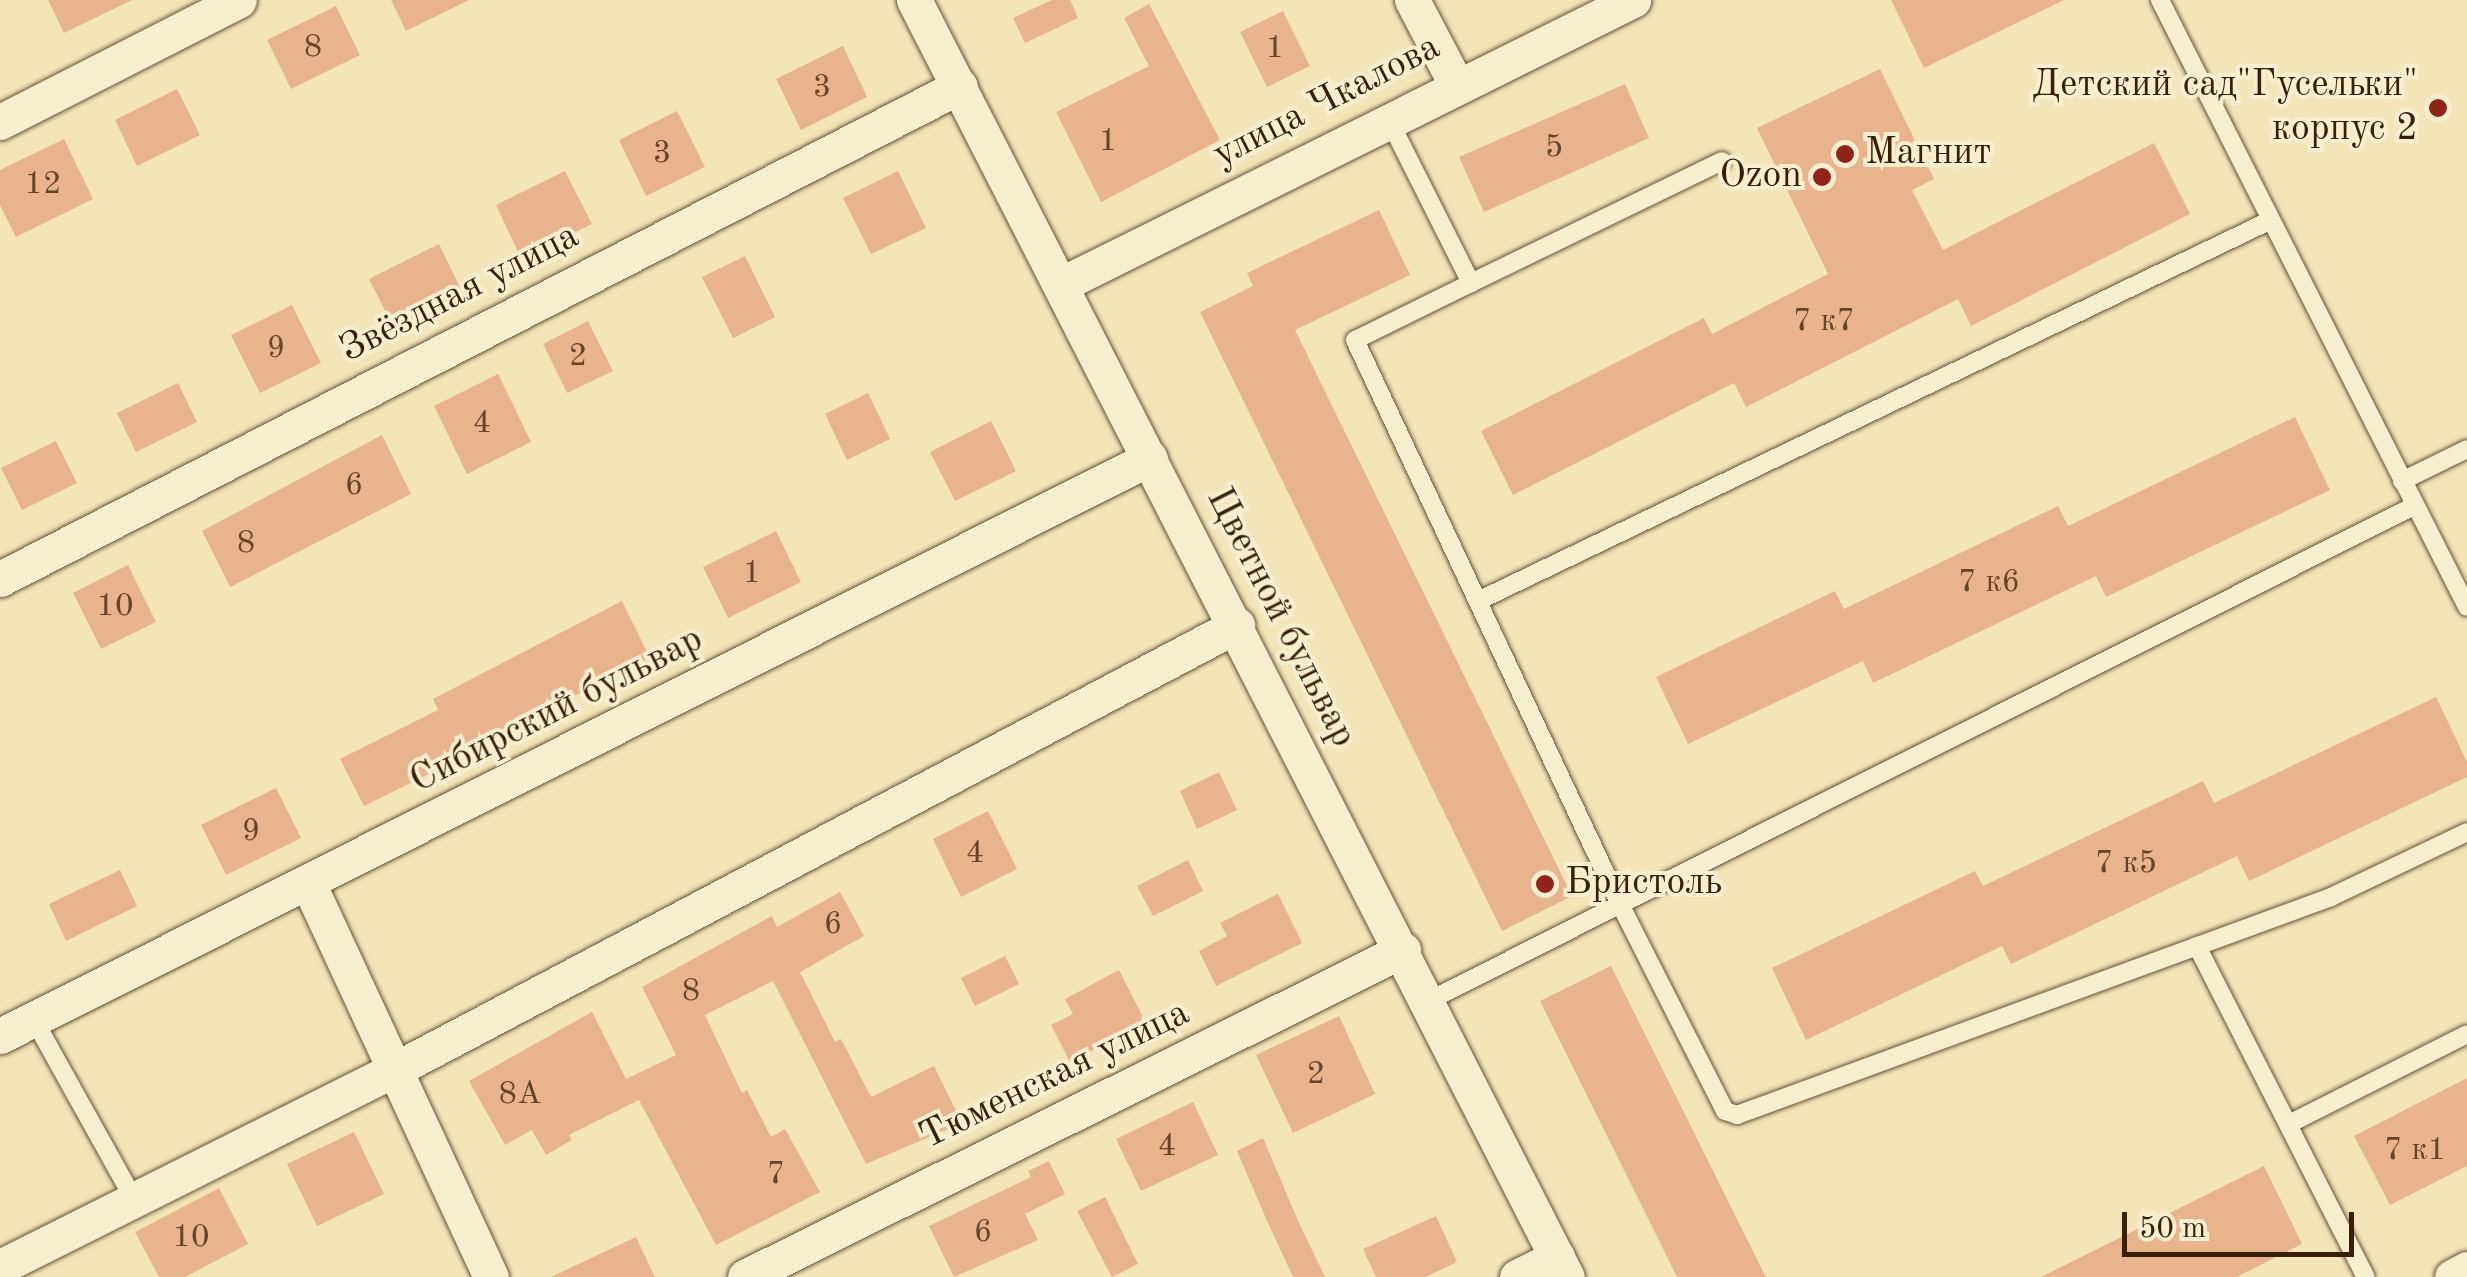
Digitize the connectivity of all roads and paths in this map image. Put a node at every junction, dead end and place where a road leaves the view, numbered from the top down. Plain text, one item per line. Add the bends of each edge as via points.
1 (238, 0) edge
2 (914, 0) edge
3 (1412, 0) edge
4 (1633, 0) edge
5 (2160, 0) edge
6 (1456, 84) junction
7 (960, 86) junction
8 (1388, 118) junction
9 (0, 122) edge
10 (1722, 161) dead end
11 (2267, 222) junction
12 (1470, 283) junction
13 (1062, 284) junction
14 (2467, 448) edge
15 (1150, 458) junction
16 (2402, 481) junction
17 (2414, 506) junction
18 (0, 578) edge
19 (1480, 600) junction
20 (2467, 608) edge
21 (1237, 625) junction
22 (2467, 832) edge
23 (309, 885) junction
24 (1619, 902) junction
25 (2197, 946) junction
26 (1403, 950) junction
27 (1428, 1001) junction
28 (34, 1018) junction
29 (2467, 1034) edge
30 (0, 1036) edge
31 (398, 1068) junction
32 (2289, 1124) junction
33 (133, 1198) junction
34 (0, 1266) edge
35 (1562, 1267) edge
36 (2467, 1269) edge
37 (491, 1277) edge
38 (744, 1277) edge
39 (1517, 1277) edge
40 (2366, 1277) edge
41 (2452, 1277) edge

1 - 9 street
2 - 7 street, Цветной бульвар
3 - 6 street
4 - 6 street, улица Чкалова
5 - 11 lane
6 - 8 street, улица Чкалова
7 - 13 street, Цветной бульвар
7 - 18 street, Звёздная улица
8 - 12 lane
8 - 13 street, улица Чкалова
10 - 12 lane
11 - 16 lane
11 - 19 lane
12 - 19 lane via 1355,340
13 - 15 street, Цветной бульвар
14 - 16 lane
15 - 21 street, Цветной бульвар
15 - 23 street, Сибирский бульвар
16 - 17 lane
17 - 20 lane
17 - 24 lane
19 - 24 lane
21 - 26 street, Цветной бульвар
21 - 31 street
22 - 25 lane via 2331,896
23 - 28 street, Сибирский бульвар
23 - 31 street
24 - 25 lane via 1724,1111 1738,1115
24 - 27 lane
25 - 32 lane
26 - 27 street, Цветной бульвар
26 - 38 street, Тюменская улица
27 - 35 street, Цветной бульвар
28 - 30 street, Сибирский бульвар
28 - 33 lane
29 - 32 lane
31 - 33 street
31 - 37 street
32 - 40 lane
33 - 34 street
35 - 39 street
36 - 41 street

